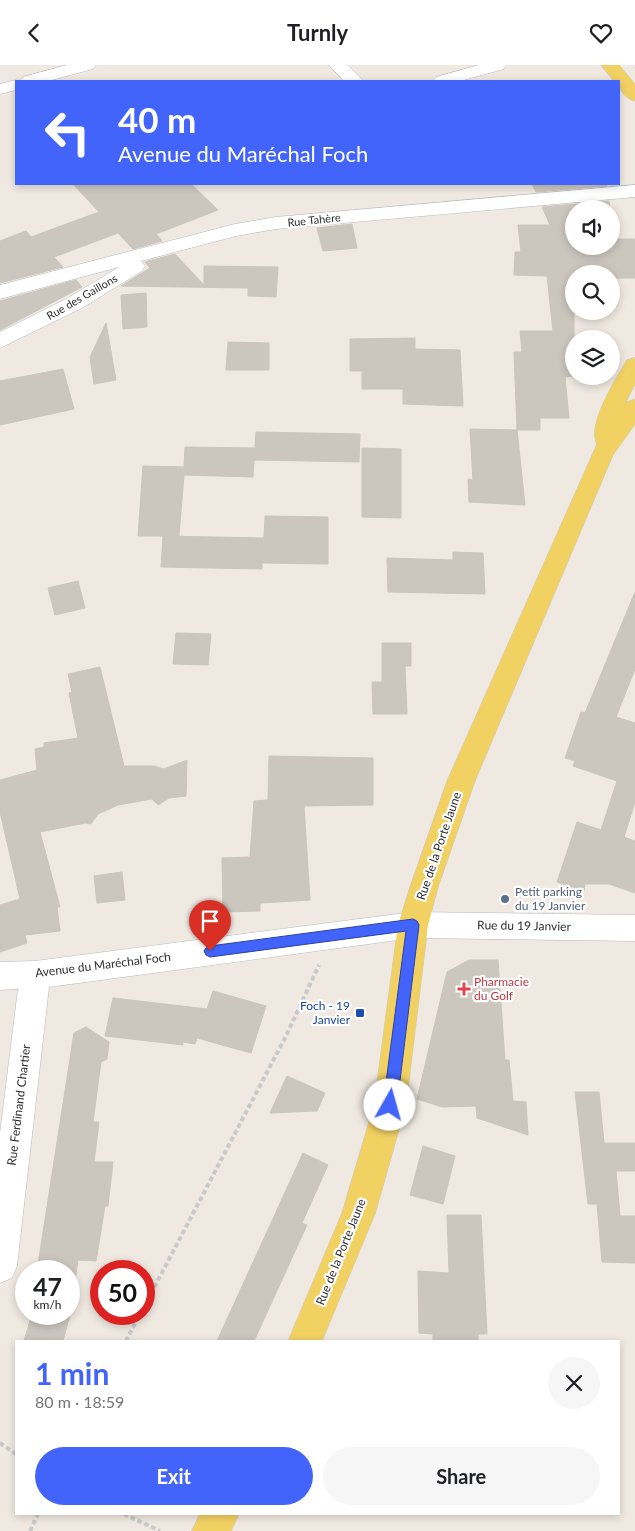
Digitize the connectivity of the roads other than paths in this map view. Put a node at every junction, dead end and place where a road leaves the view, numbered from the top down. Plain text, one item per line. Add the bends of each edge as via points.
1 (87, 65) edge
2 (338, 65) edge
3 (498, 65) edge
4 (610, 65) edge
5 (622, 65) edge
6 (635, 79) edge
7 (33, 80) edge
8 (353, 80) edge
9 (446, 80) edge
10 (15, 85) edge
11 (0, 89) edge
12 (635, 96) edge
13 (635, 191) edge
14 (162, 250) junction
15 (0, 293) edge
16 (0, 341) edge
17 (635, 365) edge
18 (635, 407) edge
19 (603, 453) junction
20 (413, 925) junction
21 (635, 927) edge
22 (35, 975) junction
23 (0, 976) edge
24 (0, 1266) edge
25 (305, 1340) edge
26 (219, 1515) edge
27 (211, 1531) edge

1 - 7 street
2 - 8 street
3 - 9 street
4 - 12 main road
5 - 6 main road
10 - 11 street
13 - 14 street, Rue Tahère via 276,223 235,230
14 - 15 street, Rue Tahère
14 - 16 street, Rue des Gaillons via 75,303
17 - 19 main road, Rue de la Porte Jaune via 606,421
18 - 19 main road, Rue de la Porte Jaune
19 - 20 main road, Rue de la Porte Jaune via 462,781
20 - 21 street, Rue du 19 Janvier
20 - 22 street, Avenue du Maréchal Foch
20 - 25 main road, Rue de la Porte Jaune via 390,1105 358,1214
22 - 23 street, Avenue du Maréchal Foch
22 - 24 street, Rue Ferdinand Chartier
26 - 27 main road

